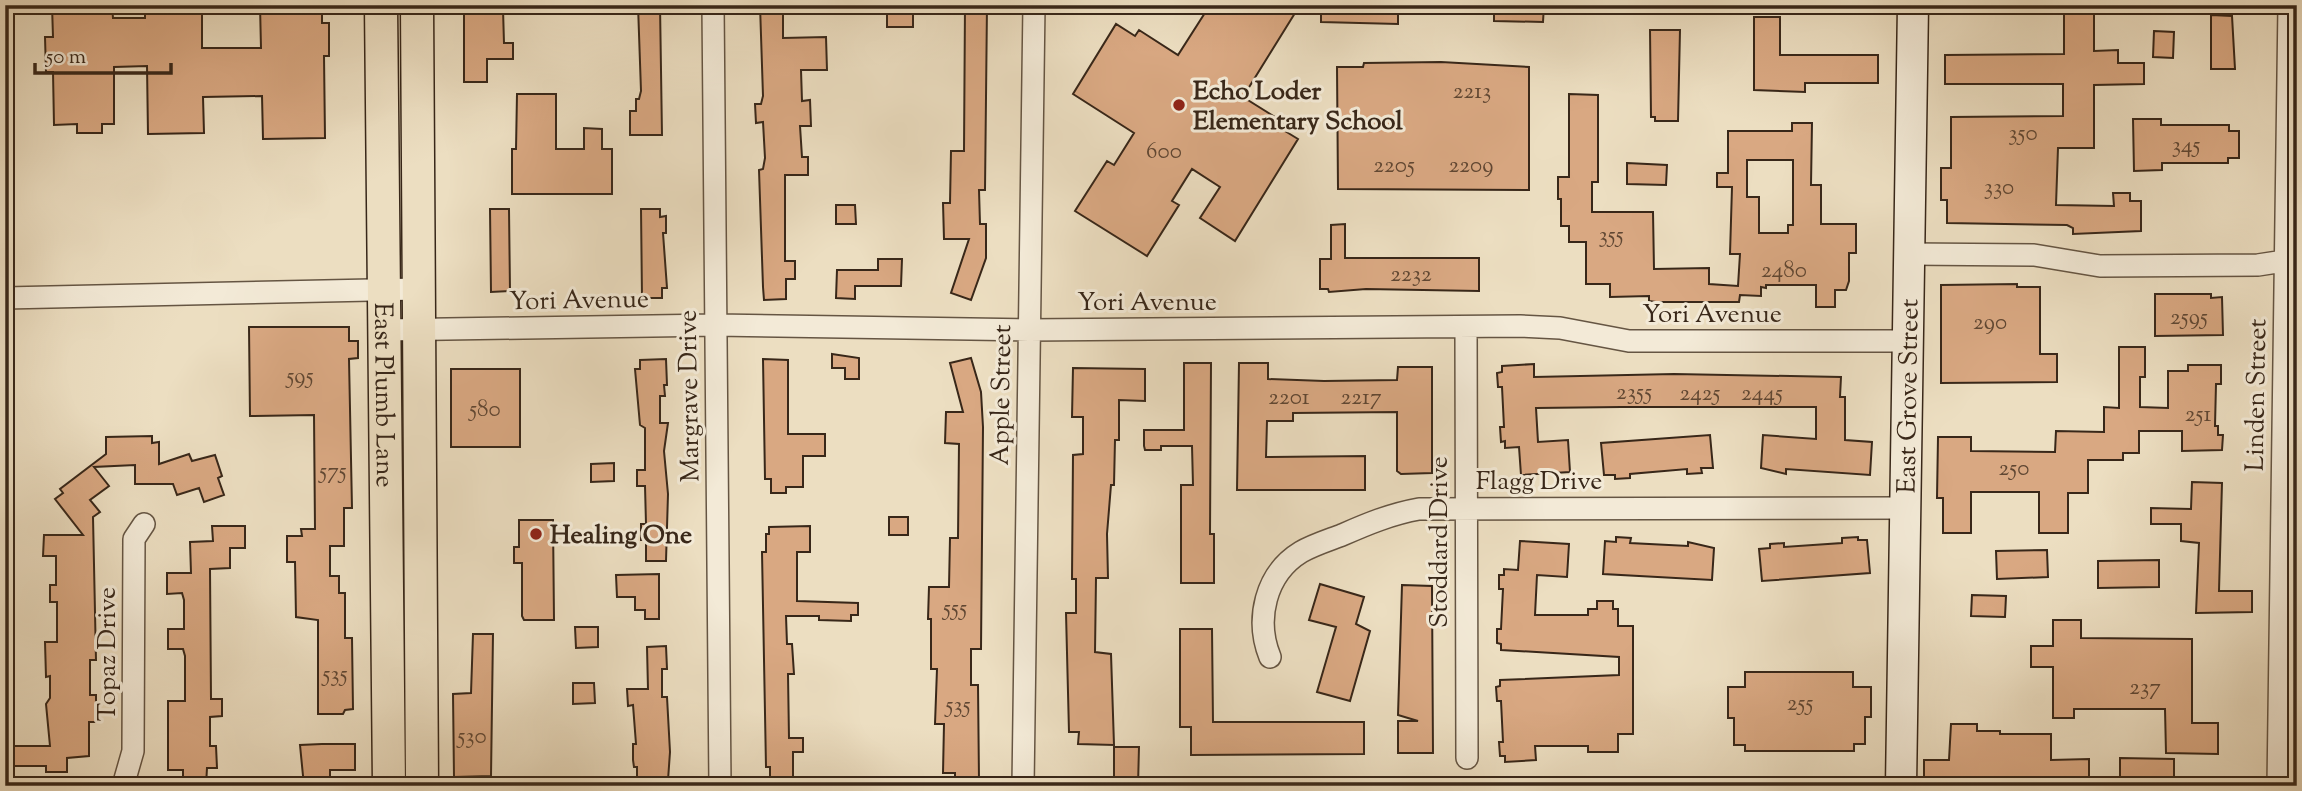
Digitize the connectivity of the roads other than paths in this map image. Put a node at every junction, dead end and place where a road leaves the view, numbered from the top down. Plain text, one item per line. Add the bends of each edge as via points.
1 (381, 5) edge
2 (417, 5) edge
3 (713, 5) edge
4 (1034, 5) edge
5 (1913, 5) edge
6 (2289, 5) edge
7 (1908, 254) junction
8 (2291, 260) edge
9 (418, 289) junction
10 (384, 292) junction
11 (5, 298) edge
12 (716, 325) junction
13 (1466, 327) junction
14 (419, 329) junction
15 (384, 330) junction
16 (1029, 330) junction
17 (1908, 341) junction
18 (1466, 508) junction
19 (1905, 508) junction
20 (144, 524) dead end
21 (1270, 657) dead end
22 (1466, 758) dead end
23 (123, 786) edge
24 (389, 786) edge
25 (422, 786) edge
26 (720, 786) edge
27 (1023, 786) edge
28 (1901, 786) edge
29 (2278, 786) edge

1 - 10 main road, East Plumb Lane
2 - 9 main road, East Plumb Lane
3 - 12 street, Margrave Drive
4 - 16 street, Apple Street
5 - 7 street, East Grove Street
6 - 8 street, Linden Street
7 - 8 street via 2034,255 2100,266 2258,265
7 - 17 street, East Grove Street
8 - 29 street, Linden Street
9 - 10 street
9 - 14 main road, East Plumb Lane
10 - 11 street
10 - 15 main road, East Plumb Lane
12 - 14 street, Yori Avenue
12 - 16 street, Yori Avenue
12 - 26 street, Margrave Drive
13 - 16 street, Yori Avenue
13 - 17 street, Yori Avenue via 1560,328 1629,341
13 - 18 street, Stoddard Drive
14 - 15 street, Yori Avenue
14 - 25 main road, East Plumb Lane
15 - 24 main road, East Plumb Lane
16 - 27 street, Apple Street
17 - 19 street, East Grove Street
18 - 19 street, Flagg Drive
18 - 21 street, Flagg Drive via 1392,514 1301,552 1273,581 1265,601 1264,641
18 - 22 street, Stoddard Drive
19 - 28 street, East Grove Street
20 - 23 street, Topaz Drive via 134,539 133,751

